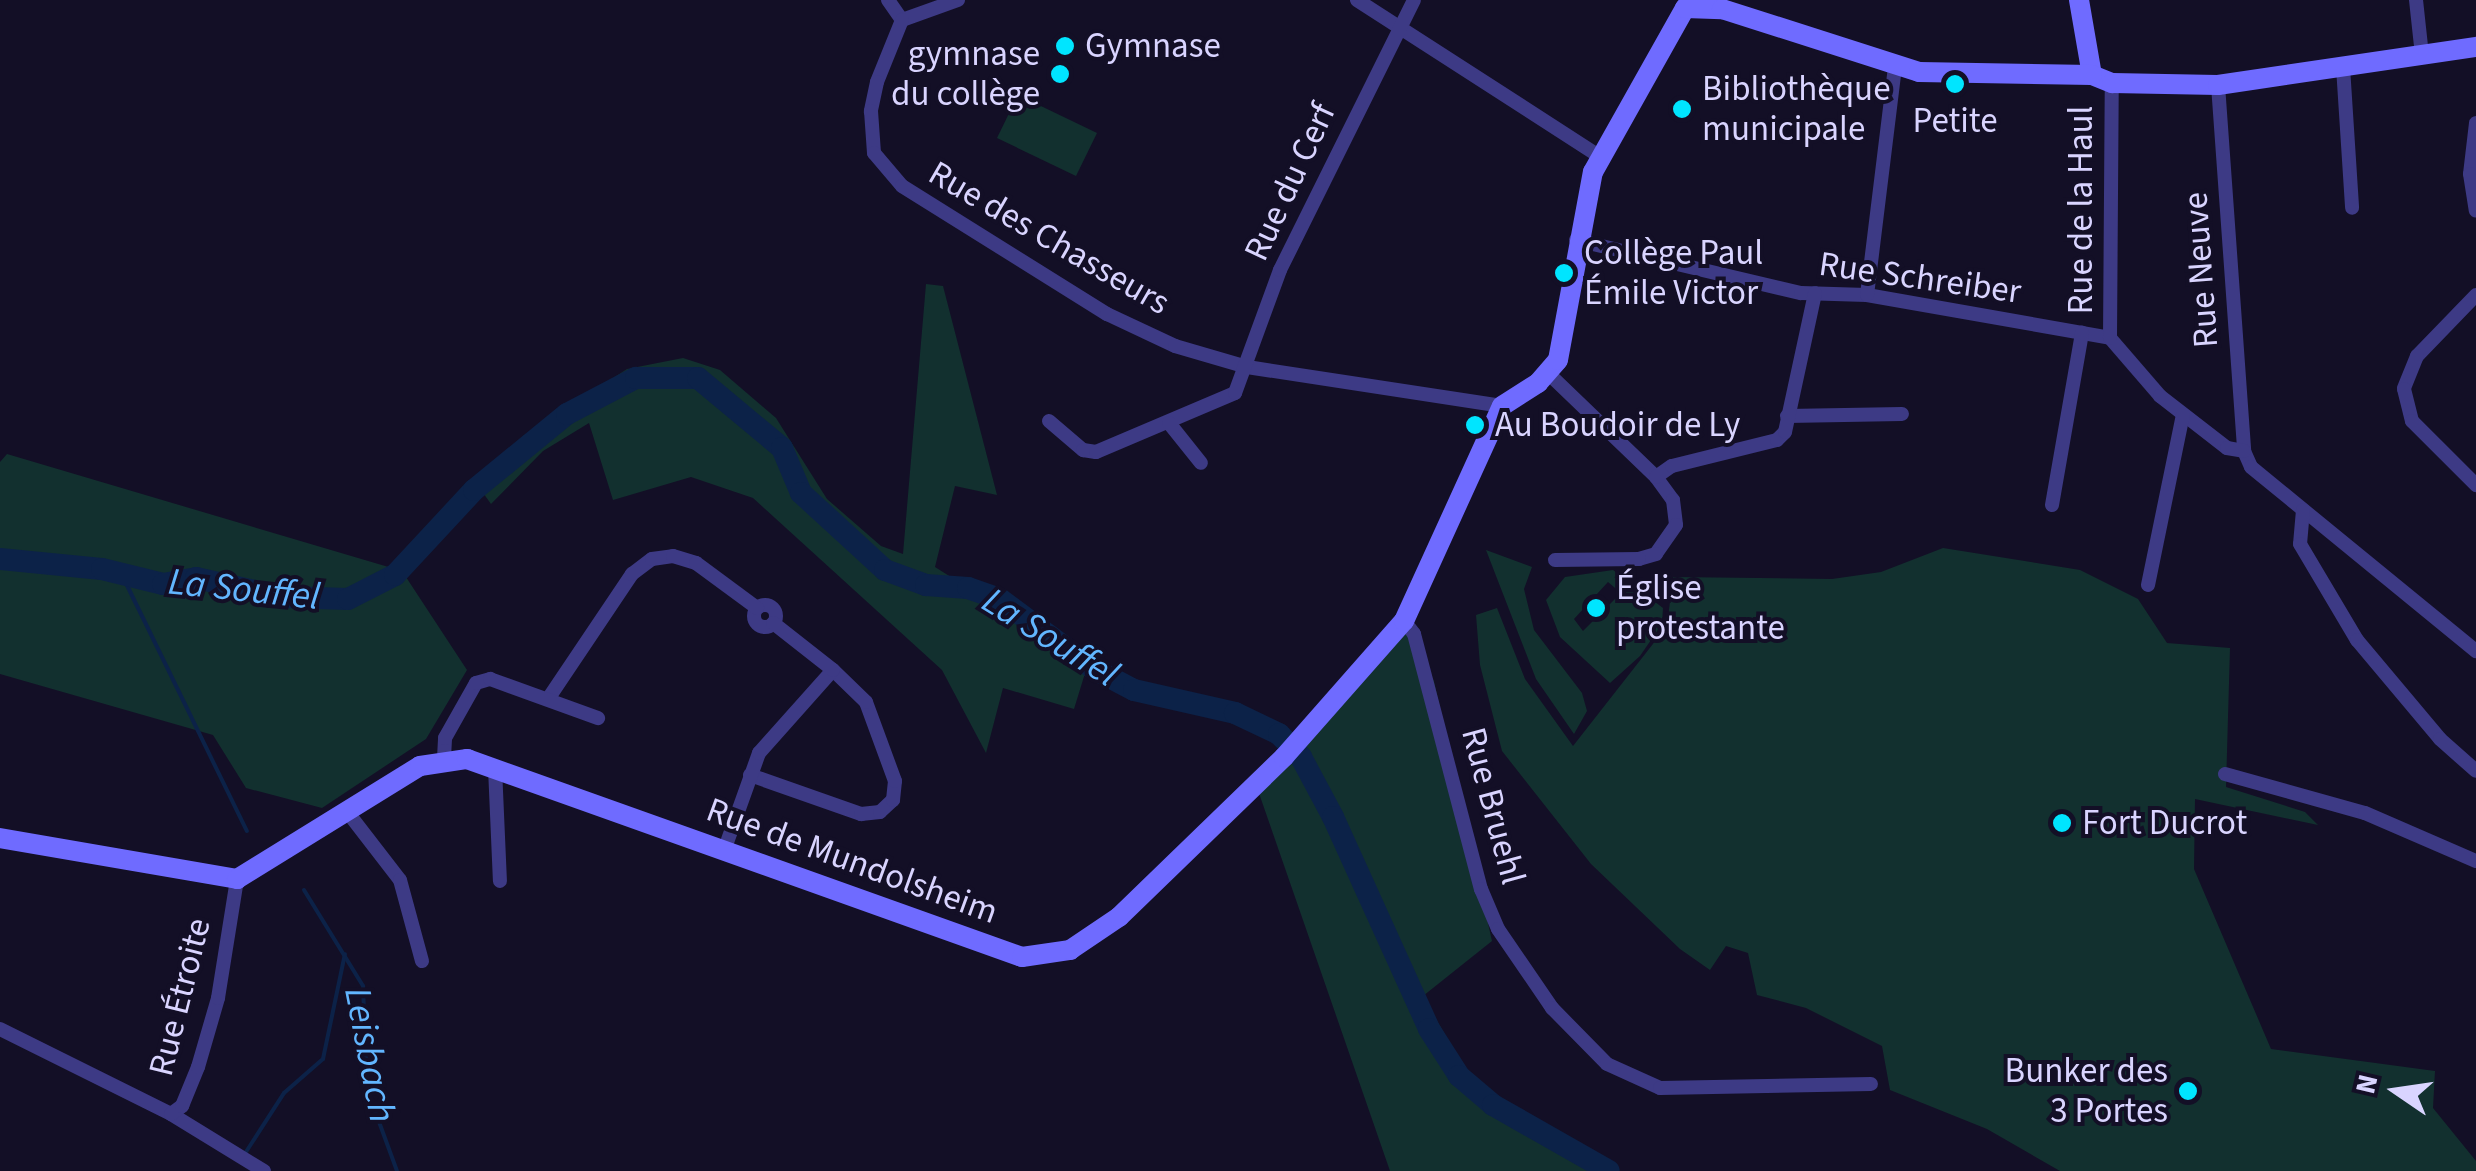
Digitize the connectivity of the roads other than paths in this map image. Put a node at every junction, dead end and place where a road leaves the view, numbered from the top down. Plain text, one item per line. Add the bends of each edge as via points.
1 (888, 0) edge
2 (958, 0) edge
3 (1357, 0) edge
4 (1414, 0) edge
5 (2079, 0) edge
6 (2416, 0) edge
7 (902, 20) junction
8 (1396, 27) junction
9 (2476, 48) edge
10 (2422, 56) junction
11 (1896, 66) junction
12 (2343, 67) junction
13 (2102, 79) junction
14 (2218, 84) junction
15 (2476, 122) edge
16 (1599, 156) junction
17 (2352, 208) dead end
18 (2476, 211) edge
19 (1576, 240) junction
20 (1815, 293) junction
21 (1867, 295) junction
22 (2476, 295) edge
23 (2082, 333) junction
24 (2110, 338) junction
25 (1247, 367) junction
26 (1549, 374) junction
27 (1502, 406) junction
28 (1902, 414) dead end
29 (2183, 414) junction
30 (1787, 416) junction
31 (1049, 421) dead end
32 (1169, 422) junction
33 (2242, 428) junction
34 (2218, 441) junction
35 (2244, 451) junction
36 (1201, 462) dead end
37 (1656, 477) junction
38 (2476, 485) edge
39 (2052, 504) dead end
40 (2303, 510) junction
41 (1556, 560) dead end
42 (2148, 584) dead end
43 (1404, 621) junction
44 (2476, 651) edge
45 (833, 670) junction
46 (548, 699) junction
47 (598, 718) dead end
48 (444, 758) junction
49 (496, 768) junction
50 (2476, 771) edge
51 (2225, 774) dead end
52 (750, 775) junction
53 (350, 814) junction
54 (0, 838) edge
55 (725, 848) junction
56 (2476, 861) edge
57 (237, 879) junction
58 (500, 882) dead end
59 (422, 961) dead end
60 (0, 1029) edge
61 (1871, 1084) dead end
62 (171, 1114) junction
63 (264, 1171) edge

1 - 7 street
2 - 7 street
3 - 8 street
4 - 8 street, Rue du Cerf
5 - 13 street
6 - 10 street
7 - 25 street, Rue des Chasseurs via 871,110 874,154 902,186 1107,314 1175,346
8 - 16 street
8 - 25 street, Rue du Cerf via 1280,270
9 - 10 street
10 - 12 street
11 - 13 street via 1941,74
11 - 16 street via 1722,9 1684,8
11 - 21 street
12 - 14 street
12 - 17 street
13 - 14 street
13 - 24 street, Rue de la Haul
14 - 33 street, Rue Neuve
15 - 18 street via 2470,174
16 - 19 street
19 - 20 street, Rue Schreiber
19 - 26 street via 1564,341
20 - 21 street, Rue Schreiber
20 - 30 street
21 - 23 street, Rue Schreiber
22 - 38 street via 2417,356 2404,389 2412,420
23 - 24 street, Rue Schreiber
23 - 39 street
24 - 29 street via 2132,370
25 - 27 street, Rue des Chasseurs
25 - 32 street via 1235,393
26 - 27 street
26 - 37 street
27 - 43 street, Rue de Mundolsheim
28 - 30 street
29 - 34 street
29 - 42 street
30 - 37 street via 1777,440 1672,466
31 - 32 street via 1083,450 1096,452
32 - 36 street
33 - 34 street
33 - 35 street, Rue Neuve
34 - 35 street
35 - 40 street via 2251,468
37 - 41 street via 1672,500 1676,526 1656,554
40 - 44 street
40 - 50 street via 2300,544 2357,640 2440,739
43 - 55 street, Rue de Mundolsheim via 1284,757 1119,917 1070,950 1022,956
43 - 61 street, Rue Bruehl via 1417,644 1480,890 1552,1008 1607,1064 1660,1088
45 - 46 street via 773,623 756,624 757,608 696,563 674,556 652,559 632,574
45 - 52 street via 771,734
45 - 52 street via 866,702 895,781 893,800 880,812 861,814
46 - 47 street
46 - 48 street via 490,678 476,683 445,738
48 - 49 street, Rue de Mundolsheim
48 - 53 street via 420,766
49 - 55 street, Rue de Mundolsheim
49 - 58 street
51 - 56 street via 2365,813
52 - 55 street
53 - 57 street
53 - 59 street via 400,880
54 - 57 street
57 - 62 street, Rue Étroite via 218,998 198,1067 182,1106
60 - 62 street, Rue Étroite
62 - 63 street

